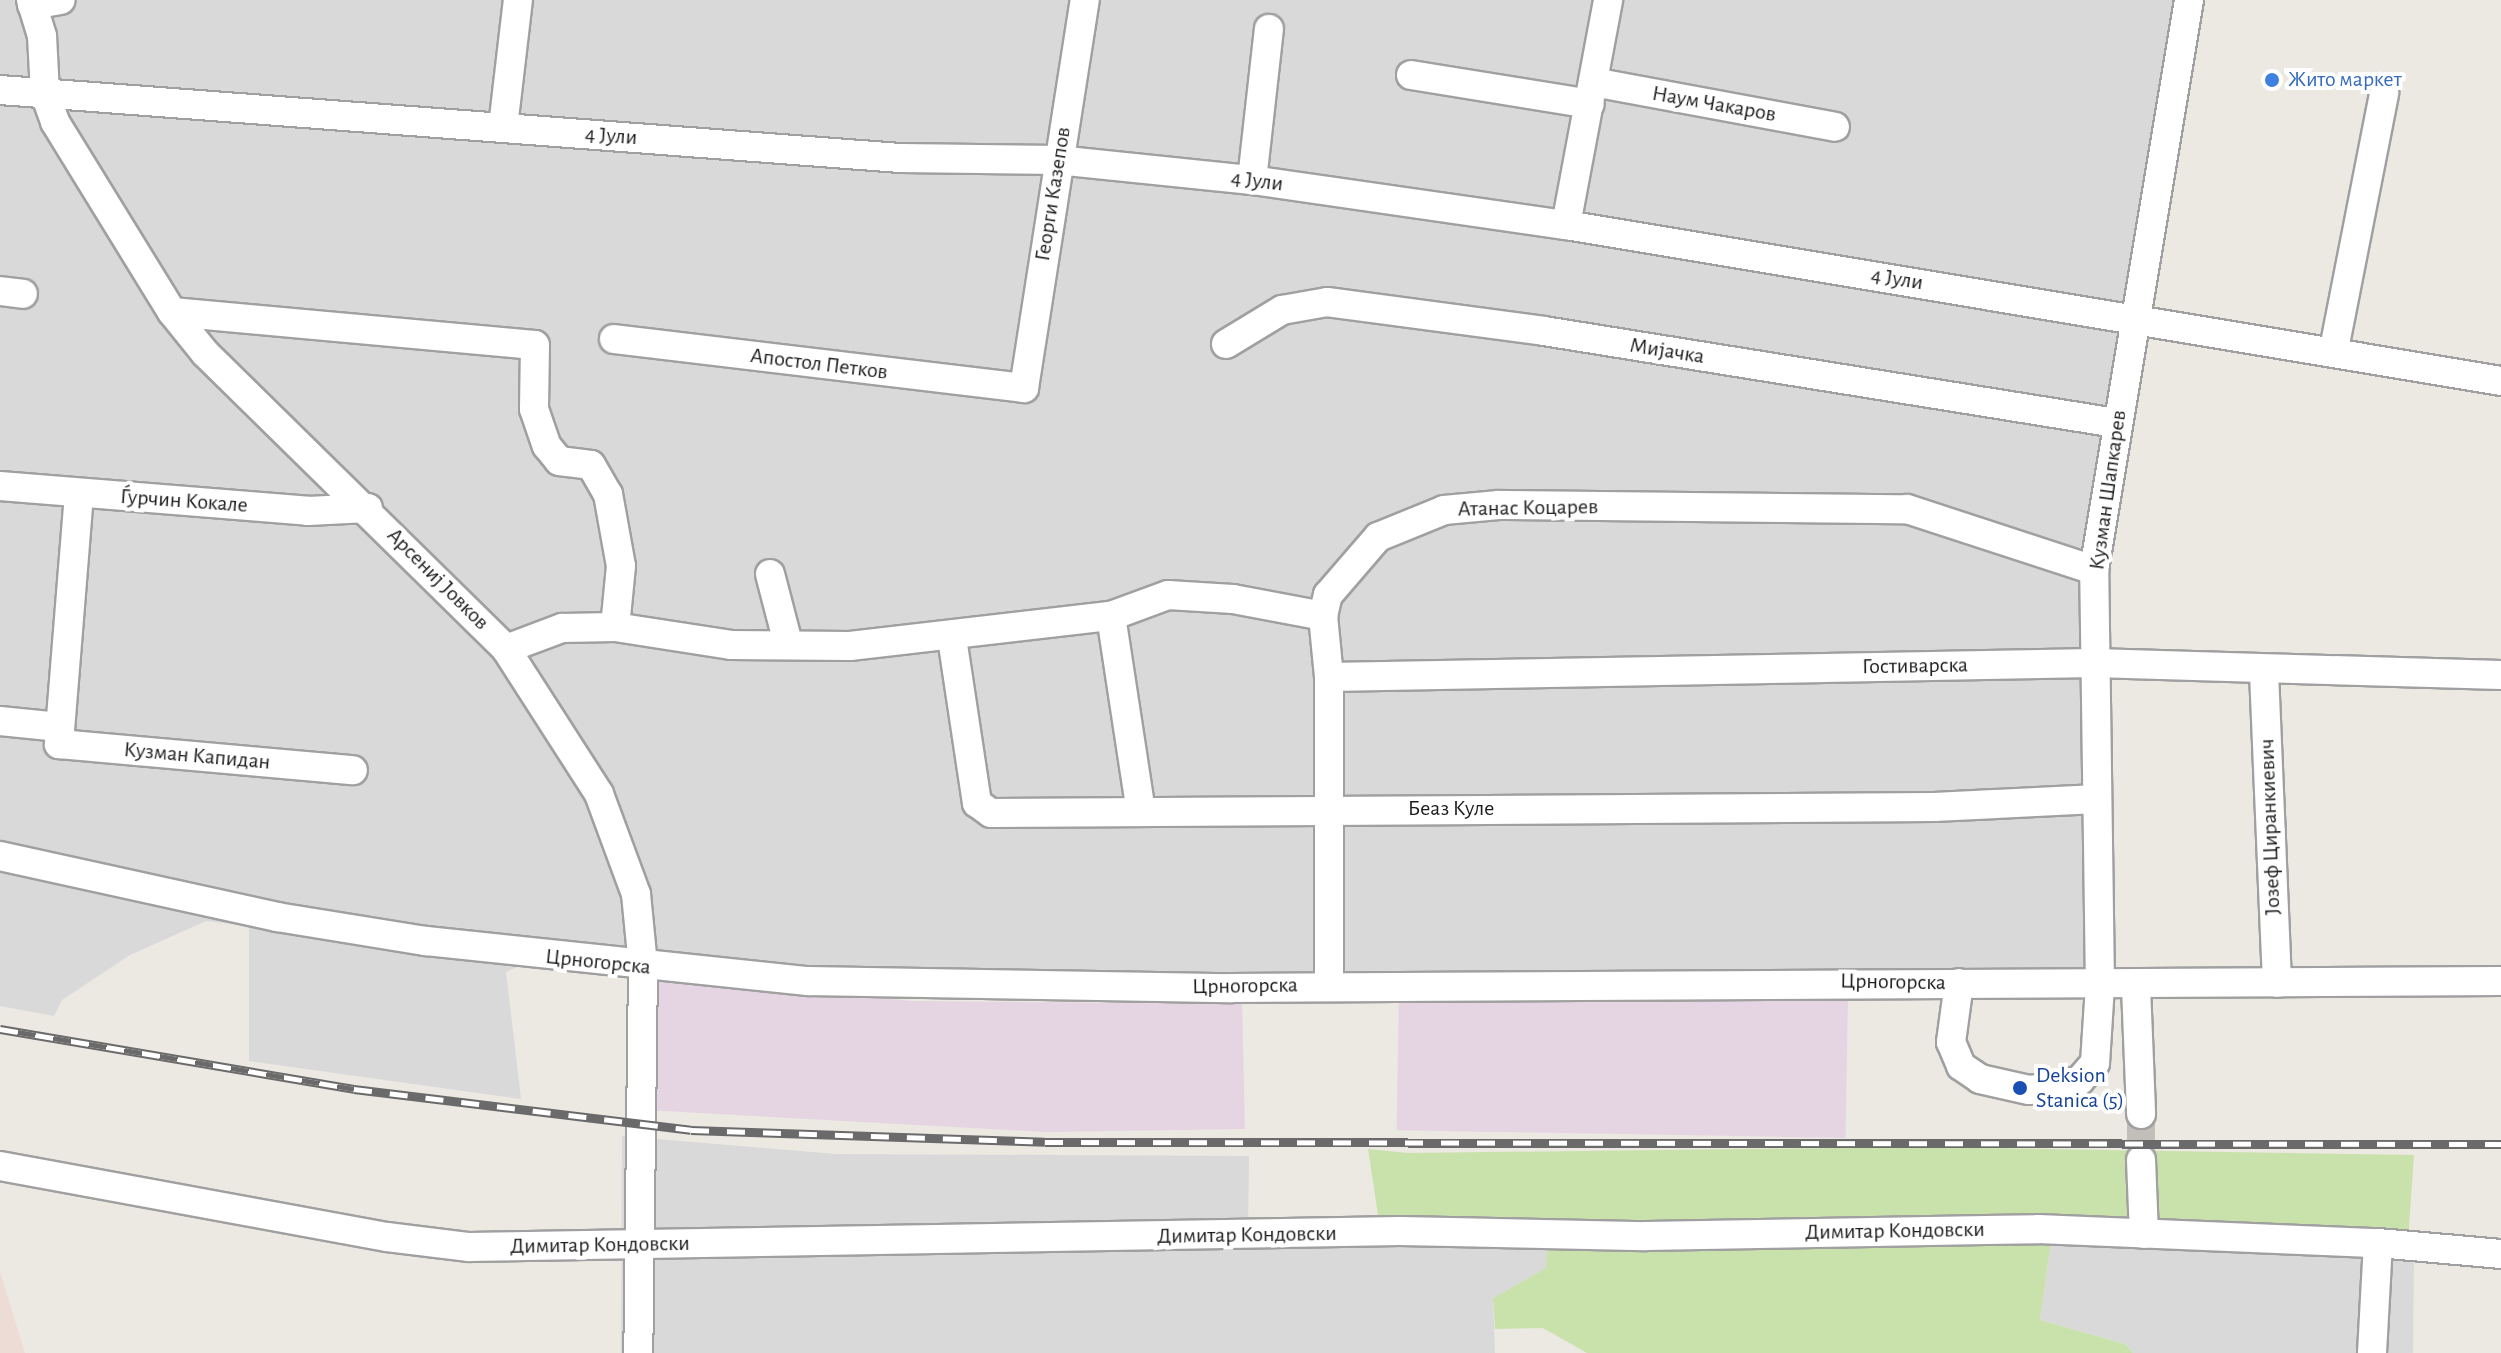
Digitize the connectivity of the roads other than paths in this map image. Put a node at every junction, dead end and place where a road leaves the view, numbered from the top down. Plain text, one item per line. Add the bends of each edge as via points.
1 (61, 0) edge
2 (518, 0) edge
3 (1085, 0) edge
4 (1608, 0) edge
5 (2189, 0) edge
6 (32, 3) edge
7 (1269, 29) dead end
8 (1411, 75) dead end
9 (0, 90) edge
10 (1591, 93) junction
11 (2384, 93) dead end
12 (45, 94) junction
13 (503, 127) junction
14 (1835, 127) dead end
15 (1057, 160) junction
16 (1252, 180) junction
17 (1566, 225) junction
18 (172, 312) junction
19 (2140, 318) junction
20 (614, 339) dead end
21 (1226, 344) dead end
22 (2334, 349) junction
23 (2501, 381) edge
24 (1024, 388) joint
25 (2116, 423) junction
26 (0, 486) edge
27 (79, 494) junction
28 (368, 508) junction
29 (2094, 570) junction
30 (770, 574) dead end
31 (1111, 616) junction
32 (1323, 616) junction
33 (615, 627) junction
34 (952, 638) junction
35 (788, 643) junction
36 (506, 649) junction
37 (2094, 663) junction
38 (2264, 672) junction
39 (2501, 675) edge
40 (1329, 677) junction
41 (0, 721) edge
42 (60, 727) junction
43 (353, 770) dead end
44 (2097, 799) junction
45 (1327, 810) junction
46 (1141, 812) junction
47 (0, 856) edge
48 (643, 966) junction
49 (2501, 981) edge
50 (1959, 983) junction
51 (2277, 983) junction
52 (1329, 985) junction
53 (2100, 986) junction
54 (2136, 987) junction
55 (2141, 1114) tunnel mouth
56 (2141, 1160) tunnel mouth
57 (0, 1166) edge
58 (2144, 1234) junction
59 (2378, 1243) junction
60 (638, 1244) junction
61 (2501, 1254) edge
62 (638, 1353) edge
63 (2372, 1353) edge

1 - 6 street
2 - 13 street
3 - 15 street, Георги Казепов
4 - 10 street
5 - 19 street, Кузман Шапкарев
6 - 12 street, Арсениј Јовков via 45,54
7 - 16 street
8 - 10 street, Наум Чакаров
9 - 12 street, 4 Јули
10 - 14 street, Наум Чакаров
10 - 17 street
11 - 22 street
12 - 13 street, 4 Јули
12 - 18 street, Арсениј Јовков via 78,162
13 - 15 street, 4 Јули via 901,158
15 - 16 street, 4 Јули
15 - 24 street, Георги Казепов
16 - 17 street, 4 Јули
17 - 19 street, 4 Јули
18 - 28 street, Арсениј Јовков via 205,353
18 - 33 street via 535,345 534,409 547,446 559,461 591,465 608,494 621,566
19 - 22 street, 4 Јули
19 - 25 street, Кузман Шапкарев
20 - 24 street, Апостол Петков
21 - 25 street, Мијачка via 1282,310 1327,302 1544,331
22 - 23 street, 4 Јули
25 - 29 street, Кузман Шапкарев
26 - 27 street, Ѓурчин Кокале
27 - 28 street, Ѓурчин Кокале via 308,511
27 - 42 street
28 - 36 street, Арсениј Јовков
29 - 32 street, Атанас Коцарев via 1907,509 1499,505 1444,510 1378,537 1328,595
29 - 37 street, Кузман Шапкарев
30 - 35 street
31 - 32 street via 1168,595 1233,599
31 - 34 street
31 - 46 street
32 - 40 street
33 - 35 street via 731,645
33 - 36 street via 562,628
34 - 35 street via 850,646
34 - 46 street, Беаз Куле via 982,810
36 - 48 street, Арсениј Јовков via 599,794 636,894
37 - 38 street, Гостиварска
37 - 40 street, Гостиварска
37 - 44 street, Кузман Шапкарев
38 - 39 street, Гостиварска
38 - 51 street, Јозеф Циранкиевич
40 - 45 street
41 - 42 street
42 - 43 street, Кузман Капидан via 59,744
44 - 45 street, Беаз Куле via 1934,807
44 - 53 street, Кузман Шапкарев
45 - 46 street, Беаз Куле
45 - 52 street
47 - 48 street, Црногорска via 292,919 426,941
48 - 52 street, Црногорска via 910,986
48 - 60 street, Арсениј Јовков
49 - 51 street, Црногорска
50 - 52 street, Црногорска
50 - 53 street, Црногорска
50 - 53 street, Кузман Шапкарев via 1951,1042 1961,1066 1980,1079 2029,1090 2080,1080 2095,1063
51 - 54 street, Црногорска
53 - 54 street, Црногорска
54 - 55 street
56 - 58 street
57 - 60 street, Димитар Кондовски via 387,1237 469,1247
58 - 59 street, Димитар Кондовски
58 - 60 street, Димитар Кондовски via 2038,1229 1646,1236 1400,1231
59 - 61 street, Димитар Кондовски
59 - 63 street
60 - 62 street, Арсениј Јовков

